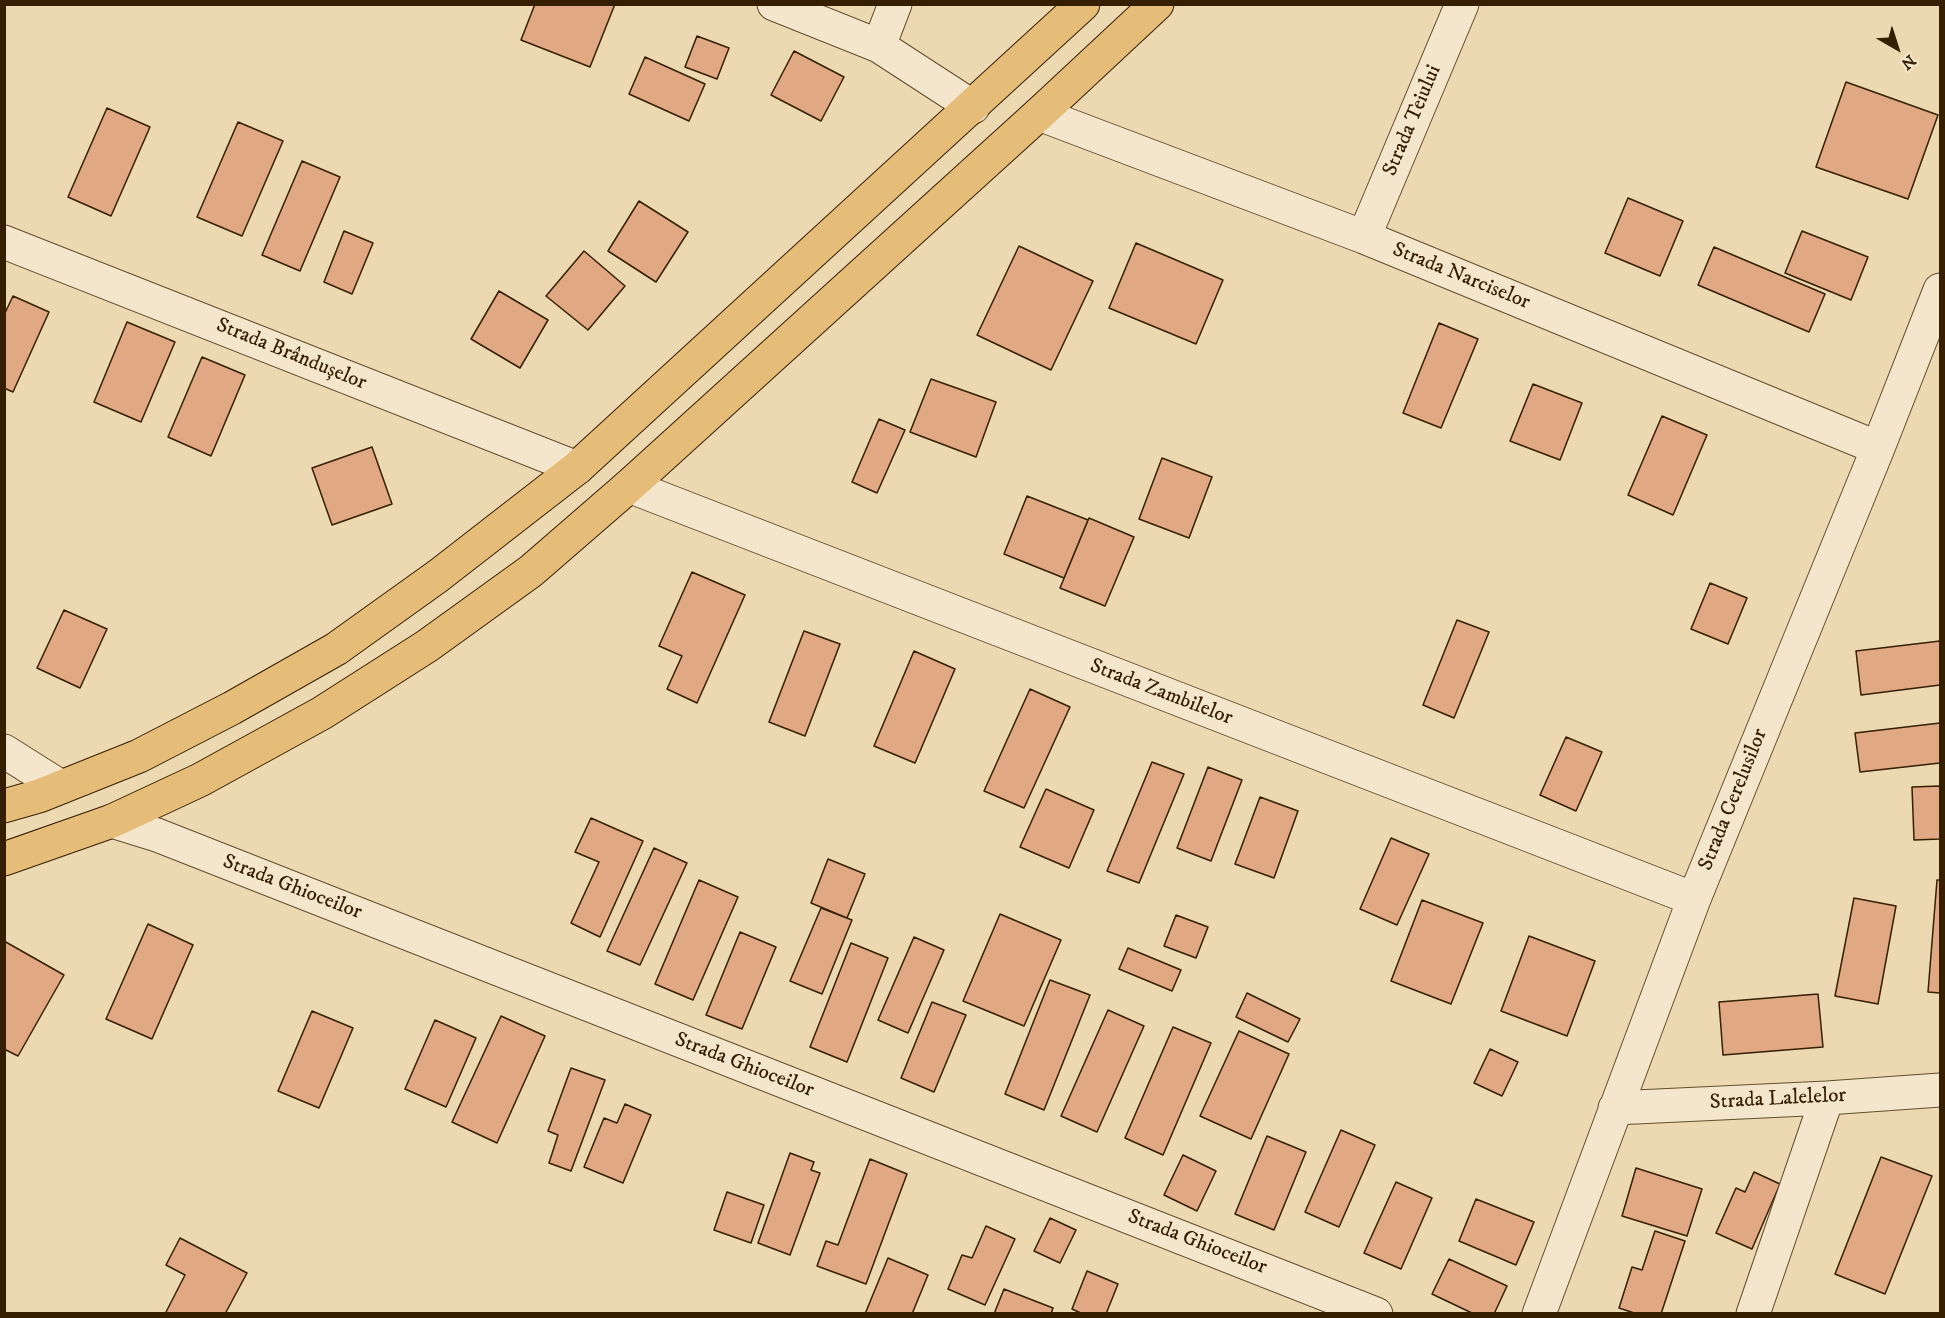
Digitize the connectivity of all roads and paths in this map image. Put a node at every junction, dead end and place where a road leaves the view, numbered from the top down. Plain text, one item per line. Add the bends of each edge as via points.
1 (774, 4) edge
2 (895, 4) edge
3 (1083, 4) edge
4 (1156, 4) edge
5 (1462, 4) edge
6 (879, 46) junction
7 (973, 107) junction
8 (1039, 114) junction
9 (1364, 237) junction
10 (4, 242) edge
11 (1941, 290) edge
12 (1878, 448) junction
13 (577, 468) junction
14 (629, 486) junction
15 (4, 751) edge
16 (61, 787) junction
17 (4, 806) edge
18 (112, 821) junction
19 (4, 859) edge
20 (1694, 899) junction
21 (1941, 1090) edge
22 (1827, 1098) junction
23 (1615, 1108) junction
24 (1376, 1314) edge
25 (1539, 1314) edge
26 (1754, 1314) edge

1 - 6 street
2 - 6 street
3 - 7 highway
4 - 8 highway
5 - 9 street, Strada Teiului
6 - 7 street
7 - 13 highway
8 - 9 street, Strada Narciselor
8 - 14 highway
9 - 12 street, Strada Narciselor
10 - 13 street, Strada Brândușelor
11 - 12 street, Strada Cerelusilor
12 - 20 street, Strada Cerelusilor
13 - 16 highway via 336,649 139,756
14 - 18 highway via 531,571 428,646 322,713 200,780
14 - 20 street, Strada Zambilelor
15 - 16 street
16 - 17 highway
18 - 19 highway
18 - 24 street, Strada Ghioceilor via 157,835
20 - 23 street, Strada Cerelusilor
21 - 22 street, Strada Lalelelor
22 - 23 street, Strada Lalelelor
22 - 26 street
23 - 25 street, Strada Cerelusilor

